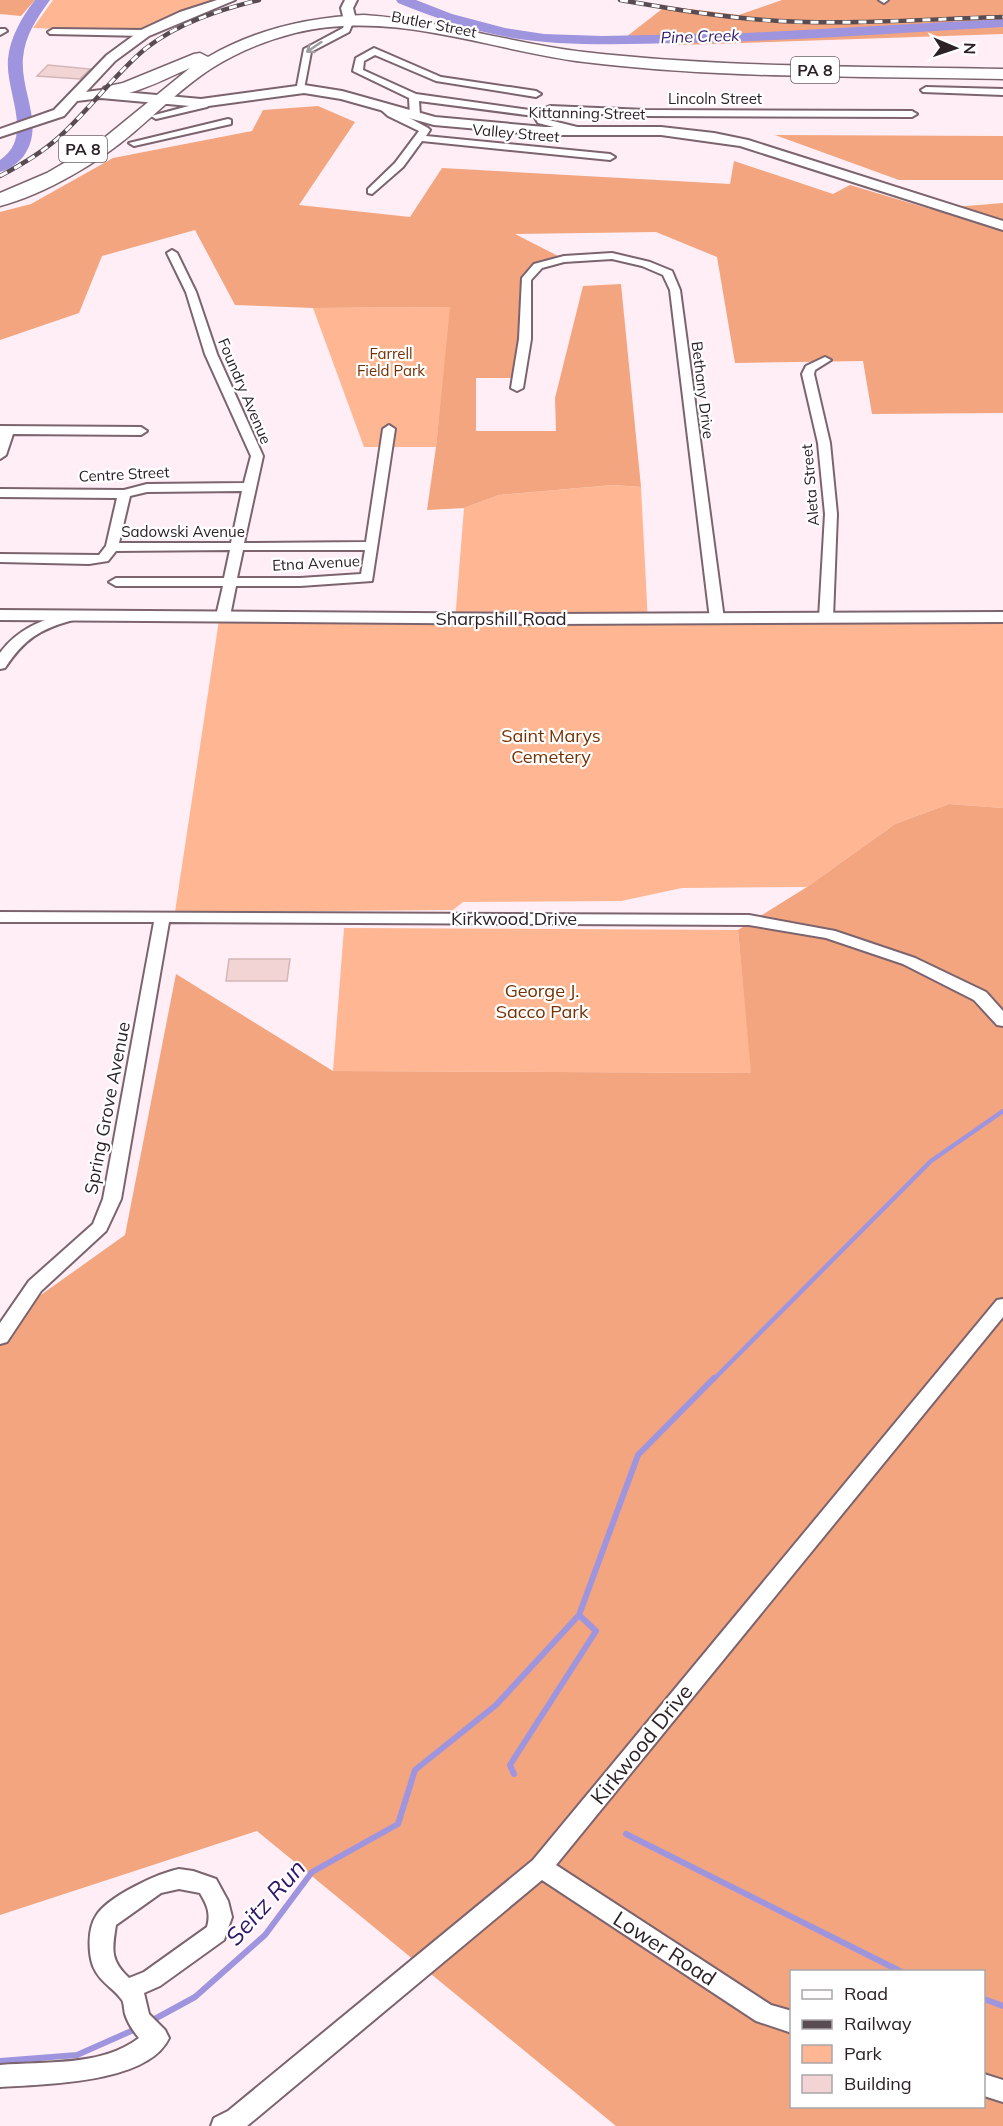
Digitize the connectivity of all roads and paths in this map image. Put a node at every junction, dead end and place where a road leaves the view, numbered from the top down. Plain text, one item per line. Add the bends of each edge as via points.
1 (229, 0) edge
2 (350, 12) edge
3 (53, 32) dead end
4 (145, 33) junction
5 (203, 57) junction
6 (1003, 74) edge
7 (486, 86) junction
8 (299, 89) junction
9 (926, 90) dead end
10 (1003, 92) edge
11 (78, 93) junction
12 (110, 93) junction
13 (536, 94) dead end
14 (414, 97) junction
15 (153, 98) junction
16 (203, 104) junction
17 (465, 104) junction
18 (382, 106) junction
19 (538, 114) junction
20 (912, 114) dead end
21 (156, 116) dead end
22 (415, 116) junction
23 (122, 120) junction
24 (5, 132) edge
25 (586, 132) junction
26 (419, 138) junction
27 (134, 143) dead end
28 (610, 158) dead end
29 (0, 190) edge
30 (372, 191) dead end
31 (0, 200) edge
32 (1003, 226) edge
33 (172, 253) dead end
34 (825, 360) dead end
35 (517, 388) dead end
36 (389, 429) dead end
37 (4, 430) edge
38 (141, 431) dead end
39 (0, 455) edge
40 (249, 487) junction
41 (0, 493) edge
42 (124, 494) junction
43 (371, 546) junction
44 (112, 547) junction
45 (235, 547) junction
46 (0, 558) edge
47 (229, 581) junction
48 (116, 582) dead end
49 (0, 615) edge
50 (223, 616) junction
51 (68, 617) junction
52 (1003, 617) edge
53 (826, 618) junction
54 (717, 619) junction
55 (0, 664) edge
56 (0, 916) edge
57 (162, 918) junction
58 (1003, 1021) edge
59 (1003, 1305) edge
60 (0, 1337) edge
61 (541, 1867) junction
62 (130, 1999) junction
63 (790, 2021) edge
64 (0, 2076) edge
65 (985, 2085) edge
66 (1003, 2091) edge
67 (223, 2126) edge

1 - 4 street
2 - 5 highway, Butler Street / PA 8 via 284,24
2 - 6 highway, Butler Street / PA 8 via 544,51 633,61 735,68
2 -> 8 street via 350,27 307,51
2 - 15 highway, Butler Street / PA 8 via 241,47
3 - 4 street
4 - 11 street via 118,51
5 - 12 highway
5 - 15 highway, Butler Street / PA 8 via 179,71
7 - 13 street
7 - 14 street via 439,79 374,51 359,60 358,71
7 - 17 street
8 - 16 street, Kittanning Street
8 - 18 street, Kittanning Street
9 - 10 street
11 - 12 street, Kittanning Street
11 - 24 street via 58,113
12 - 15 street, Kittanning Street
12 - 23 highway via 126,104
14 - 17 street
14 - 22 street
15 - 16 street, Kittanning Street
15 - 23 highway, PA 8
15 - 31 highway, PA 8 via 117,138 89,157
16 - 21 street
16 - 27 street via 228,122
17 - 19 street
18 - 22 street, Kittanning Street
18 - 26 street via 390,115 425,130
19 - 20 street, Lincoln Street via 550,109
19 - 25 street via 541,121
22 - 25 street, Kittanning Street via 459,124
23 - 29 highway, PA 8 via 69,157
25 - 32 street, Kittanning Street via 661,131 743,143
26 - 28 street, Valley Street
26 - 30 street
33 - 40 street, Foundry Avenue via 211,354 257,456
34 - 53 street, Aleta Street via 810,369 808,375 824,443 831,514
35 - 54 street, Bethany Drive via 525,339 526,280 538,266 564,259 612,256 668,273 675,290
36 - 43 street, Etna Avenue
37 - 38 street
37 - 39 street
40 - 42 street, Centre Street via 147,488
40 - 45 street, Foundry Avenue
41 - 42 street, Centre Street
42 - 44 street
43 - 45 street, Sadowski Avenue
43 - 47 street, Etna Avenue via 367,578
44 - 45 street, Sadowski Avenue
44 - 46 street, Sadowski Avenue via 103,558 88,560
45 - 47 street, Foundry Avenue
47 - 48 street, Etna Avenue
47 - 50 street, Foundry Avenue
49 - 51 street, Sharpshill Road
50 - 51 street, Sharpshill Road
50 - 54 street, Sharpshill Road
51 - 55 street via 29,631 11,646
52 - 53 street, Sharpshill Road
53 - 54 street, Sharpshill Road
56 - 57 street, Kirkwood Drive
57 - 58 street, Kirkwood Drive via 749,920 829,934 909,961 980,996
57 - 60 street, Spring Grove Avenue via 112,1199 100,1227 35,1286
59 - 61 street, Kirkwood Drive
61 - 63 street, Lower Road via 764,2013
61 - 67 street, Kirkwood Drive via 237,2119
62 - 62 street via 104,1971 101,1957 105,1920 159,1883 183,1877 208,1886 218,1901 221,1917 216,1933
62 - 64 street via 146,2032 157,2038 135,2054 78,2070
65 - 66 street

